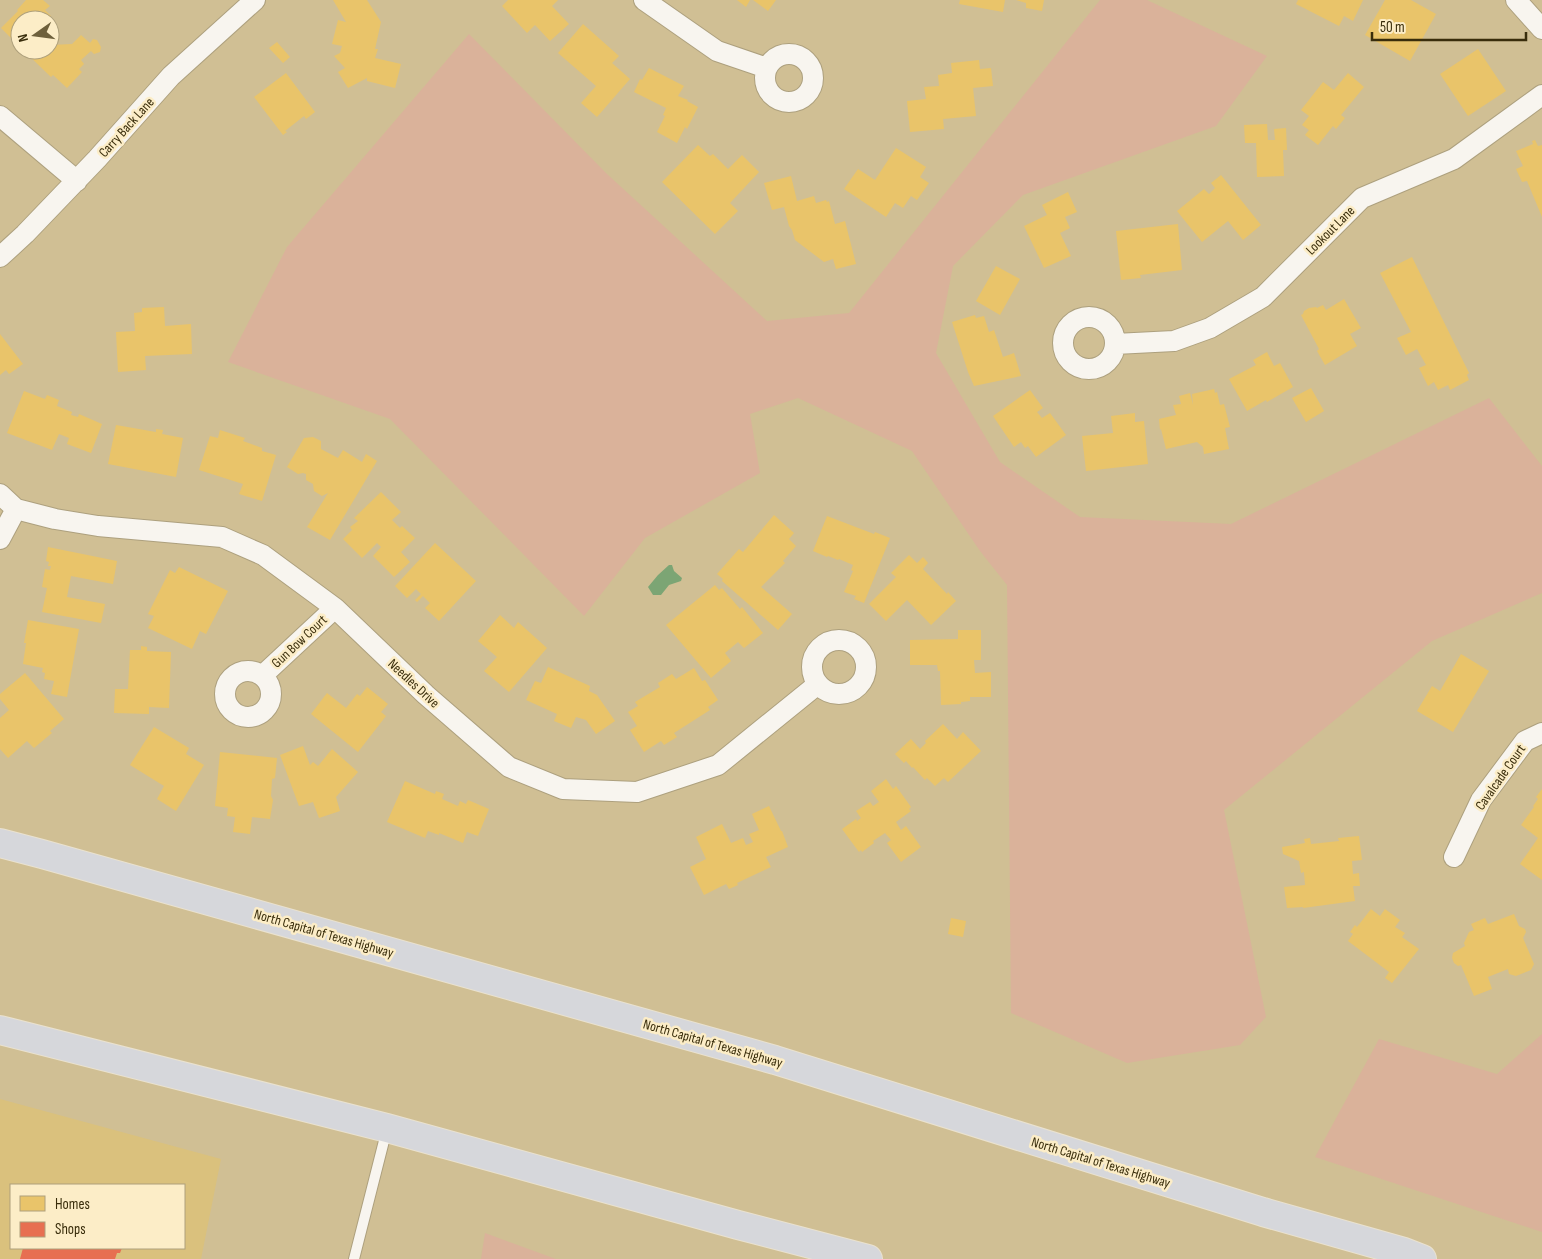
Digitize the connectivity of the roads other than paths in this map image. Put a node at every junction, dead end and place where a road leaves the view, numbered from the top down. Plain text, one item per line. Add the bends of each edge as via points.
1 (255, 0) edge
2 (644, 0) edge
3 (1516, 0) edge
4 (1542, 29) edge
5 (768, 68) dead end
6 (1542, 95) edge
7 (0, 116) edge
8 (77, 181) junction
9 (0, 257) edge
10 (1115, 344) dead end
11 (0, 494) edge
12 (16, 509) junction
13 (0, 539) edge
14 (335, 608) junction
15 (263, 675) dead end
16 (818, 684) dead end
17 (1542, 733) edge
18 (0, 843) edge
19 (1454, 857) dead end
20 (0, 1030) edge
21 (387, 1128) junction
22 (354, 1259) edge
23 (868, 1259) edge
24 (1422, 1259) edge

1 - 8 street, Carry Back Lane via 171,76
2 - 5 street via 717,51
3 - 4 street
6 - 10 street, Lookout Lane via 1454,159 1362,198 1263,296 1210,328 1174,341
7 - 8 street
8 - 9 street, Carry Back Lane
11 - 12 street, Needles Drive
12 - 13 street
12 - 14 street, Needles Drive via 98,526 222,537 263,555
14 - 15 street, Gun Bow Court
14 - 16 street, Needles Drive via 426,695 509,767 563,789 637,792 718,765
17 - 19 street, Cavalcade Court via 1525,742 1480,800
18 - 24 highway, North Capital of Texas Highway via 775,1060
20 - 21 highway
21 - 22 lane
21 - 23 highway

